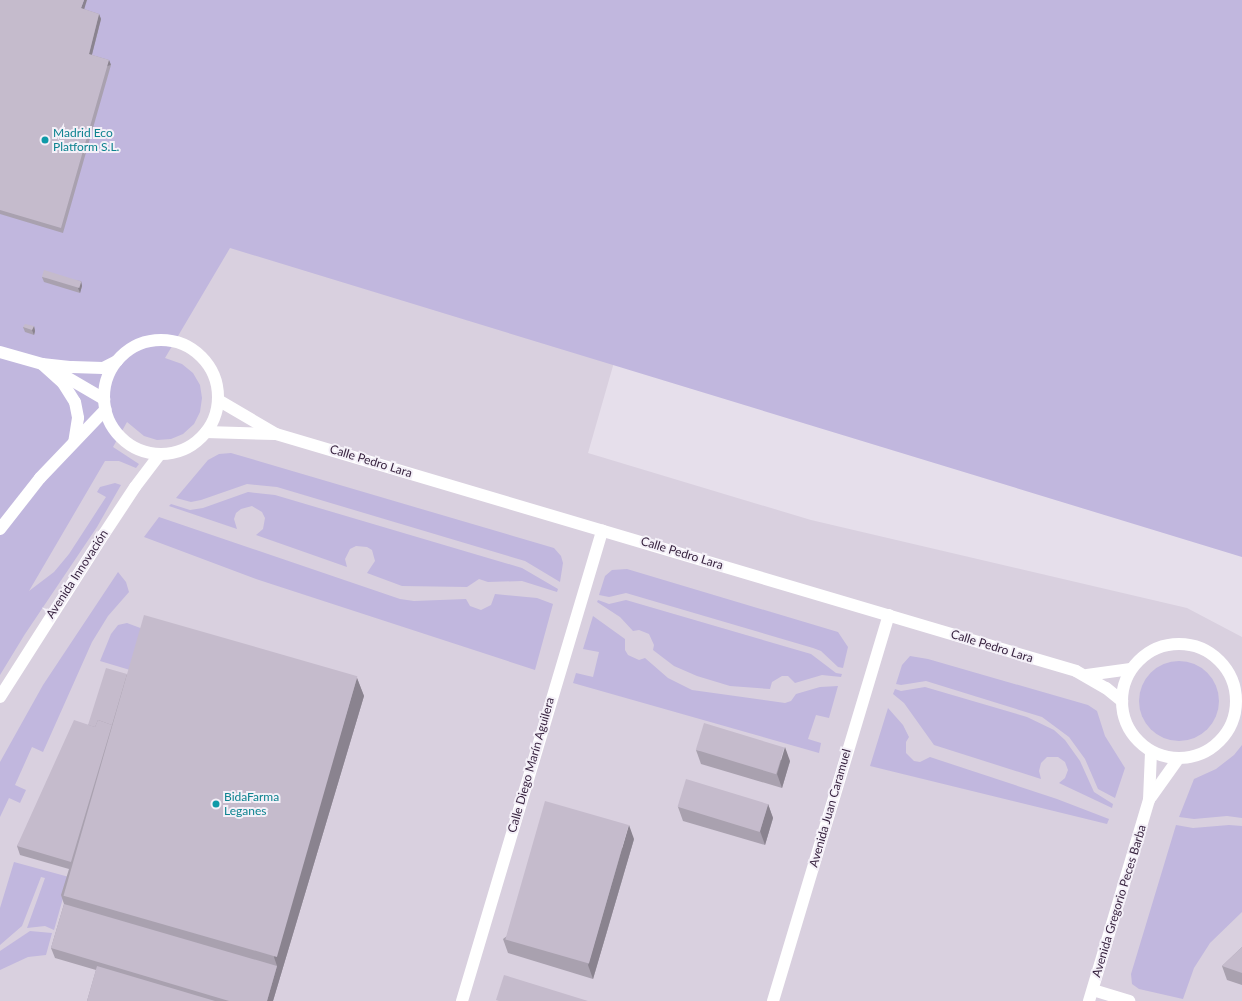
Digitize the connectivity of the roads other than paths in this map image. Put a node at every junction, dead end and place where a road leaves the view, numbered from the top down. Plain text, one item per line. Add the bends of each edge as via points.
1 (0, 352) edge
2 (121, 358) junction
3 (42, 364) junction
4 (218, 400) junction
5 (105, 404) junction
6 (206, 432) junction
7 (276, 434) junction
8 (74, 442) junction
9 (160, 454) junction
10 (0, 529) edge
11 (602, 530) junction
12 (889, 615) junction
13 (1131, 669) junction
14 (1087, 675) junction
15 (0, 697) edge
16 (1122, 701) junction
17 (1151, 752) junction
18 (1178, 759) junction
19 (1149, 800) junction
20 (1091, 995) edge
21 (462, 1001) edge
22 (773, 1001) edge
23 (1129, 1001) edge

1 - 3 street
2 - 3 street via 103,368
2 - 4 street via 139,345 150,342 167,341 183,345 193,350 209,366 217,387
2 - 5 street via 108,377
3 - 5 street
3 - 8 street via 63,382 75,402 78,418
4 - 6 street via 215,416
4 - 7 street, Calle Pedro Lara
5 - 8 street
5 - 9 street via 116,432 125,441 147,453
6 - 7 street, Calle Pedro Lara
6 - 9 street via 178,452
7 - 11 street, Calle Pedro Lara
8 - 10 street via 24,496
9 - 15 street, Avenida Innovación via 104,534
11 - 12 street, Calle Pedro Lara
11 - 21 street, Calle Diego Marín Aguilera
12 - 14 street, Calle Pedro Lara
12 - 22 street, Avenida Juan Caramuel
13 - 14 street, Calle Pedro Lara
13 - 16 street
13 - 18 street via 1143,656 1158,647 1175,643 1192,644 1208,651 1222,662 1231,677 1236,694 1229,728 1217,743 1201,753
14 - 16 street, Calle Pedro Lara
16 - 17 street via 1129,729
17 - 18 street via 1163,758
17 - 19 street, Avenida Gregorio Peces Barba
18 - 19 street, Avenida Gregorio Peces Barba
19 - 20 street, Avenida Gregorio Peces Barba
20 - 23 street

